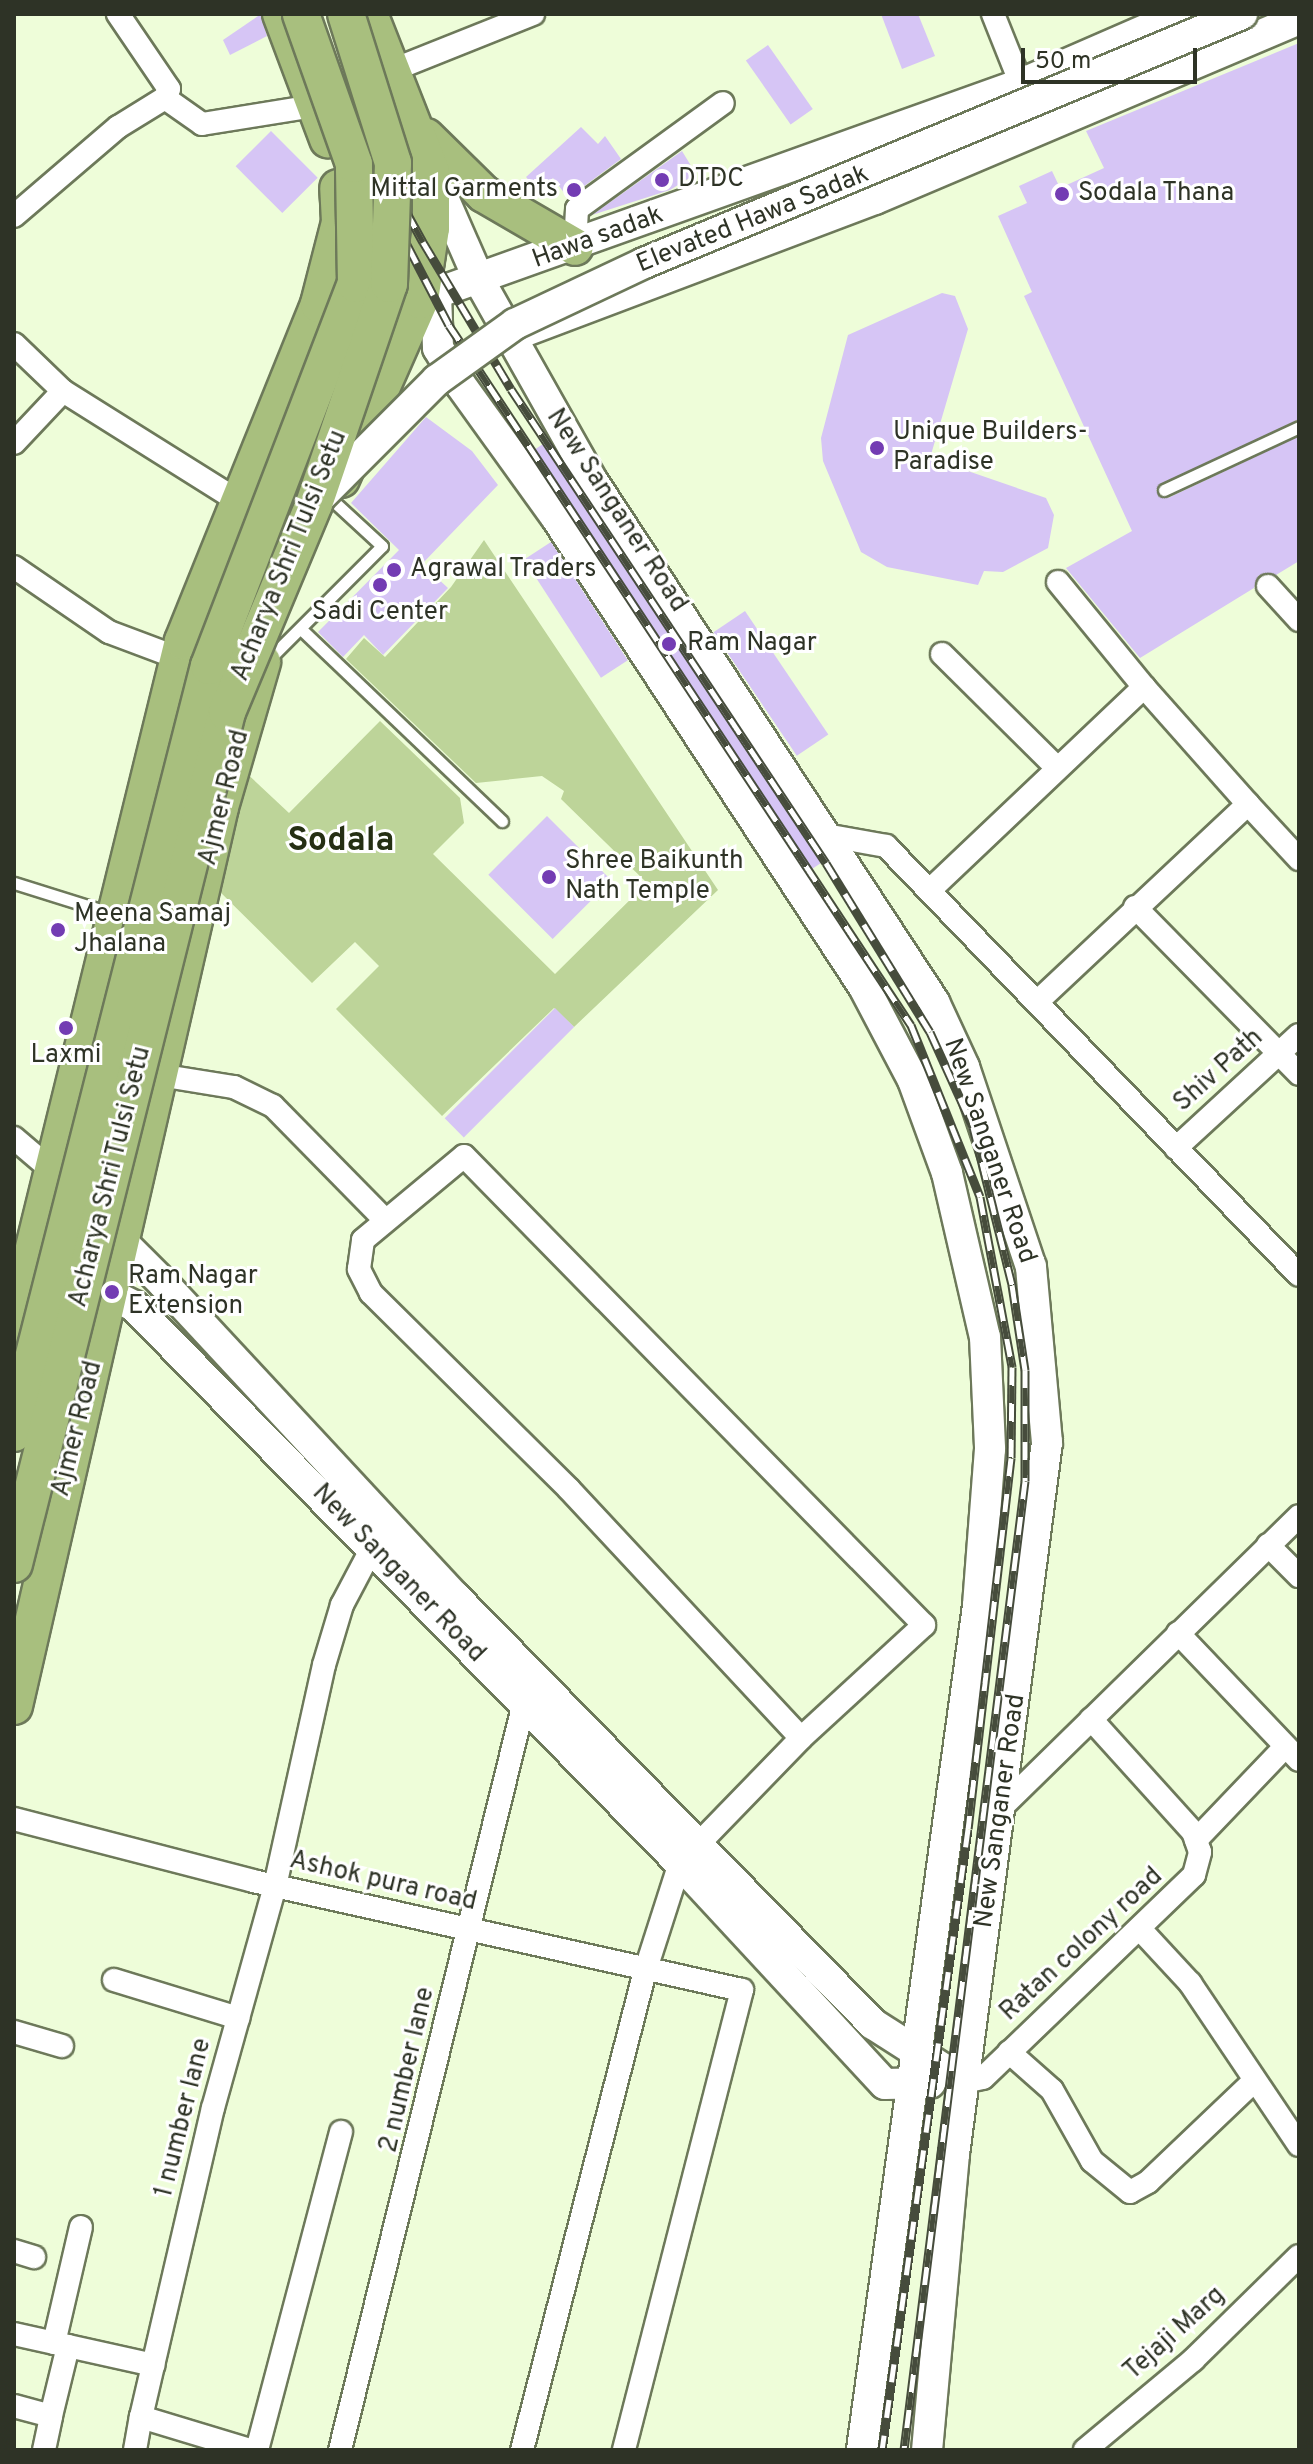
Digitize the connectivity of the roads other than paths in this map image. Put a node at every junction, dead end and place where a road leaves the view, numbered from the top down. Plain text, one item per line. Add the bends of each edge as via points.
1 (118, 14) edge
2 (281, 14) edge
3 (301, 14) edge
4 (346, 14) edge
5 (369, 14) edge
6 (993, 14) edge
7 (1182, 14) edge
8 (1242, 14) edge
9 (523, 16) edge
10 (1296, 28) edge
11 (393, 70) junction
12 (1021, 84) junction
13 (165, 98) junction
14 (723, 103) dead end
15 (315, 106) junction
16 (413, 115) junction
17 (431, 171) junction
18 (14, 216) edge
19 (575, 247) junction
20 (479, 280) junction
21 (428, 298) junction
22 (319, 304) junction
23 (513, 338) junction
24 (14, 344) edge
25 (303, 344) junction
26 (402, 347) junction
27 (438, 348) junction
28 (63, 391) junction
29 (1299, 427) edge
30 (14, 443) edge
31 (1164, 490) dead end
32 (240, 502) junction
33 (322, 502) junction
34 (14, 567) edge
35 (1058, 582) dead end
36 (1268, 586) dead end
37 (1299, 620) edge
38 (301, 629) junction
39 (942, 654) dead end
40 (178, 658) junction
41 (259, 669) junction
42 (1144, 687) junction
43 (1055, 766) junction
44 (1248, 804) junction
45 (502, 821) dead end
46 (825, 835) junction
47 (1299, 859) edge
48 (14, 883) edge
49 (930, 890) junction
50 (1135, 907) junction
51 (114, 914) junction
52 (1040, 999) junction
53 (1299, 1035) edge
54 (1280, 1054) junction
55 (1299, 1074) edge
56 (159, 1075) junction
57 (14, 1138) edge
58 (1176, 1148) junction
59 (54, 1172) junction
60 (45, 1209) junction
61 (384, 1219) junction
62 (124, 1244) junction
63 (31, 1262) junction
64 (1299, 1275) edge
65 (112, 1292) junction
66 (14, 1329) edge
67 (14, 1433) edge
68 (1299, 1516) edge
69 (1268, 1545) junction
70 (372, 1548) junction
71 (14, 1564) edge
72 (1299, 1576) edge
73 (1178, 1633) junction
74 (524, 1703) junction
75 (14, 1706) edge
76 (1091, 1719) junction
77 (801, 1738) junction
78 (1292, 1754) edge
79 (1003, 1806) junction
80 (14, 1819) edge
81 (1196, 1840) junction
82 (690, 1852) junction
83 (275, 1886) junction
84 (1140, 1929) junction
85 (469, 1931) junction
86 (645, 1972) junction
87 (114, 1980) dead end
88 (238, 2018) junction
89 (14, 2032) edge
90 (62, 2046) dead end
91 (913, 2052) junction
92 (1009, 2052) junction
93 (1254, 2081) junction
94 (964, 2082) junction
95 (909, 2083) junction
96 (341, 2132) dead end
97 (1299, 2145) edge
98 (81, 2227) dead end
99 (1299, 2256) edge
100 (14, 2334) edge
101 (61, 2344) junction
102 (154, 2365) junction
103 (14, 2406) edge
104 (51, 2416) junction
105 (141, 2417) junction
106 (44, 2450) edge
107 (135, 2450) edge
108 (250, 2450) edge
109 (257, 2450) edge
110 (340, 2450) edge
111 (522, 2450) edge
112 (624, 2450) edge
113 (862, 2450) edge
114 (927, 2450) edge
115 (1085, 2450) edge

1 - 13 street via 169,89
2 - 15 highway
3 - 67 highway, Acharya Shri Tulsi Setu, bridge via 354,164 356,284 209,666
4 - 33 highway, Acharya Shri Tulsi Setu, bridge via 393,163 392,246 389,284
5 - 11 highway, Ajmer Road
6 - 12 street
7 - 12 main road, Hawa sadak
8 - 33 main road, Elevated Hawa Sadak, bridge via 616,275 515,324 437,380
9 - 11 street
10 - 23 main road via 875,199
11 - 16 highway, Ajmer Road
12 - 19 main road, Hawa sadak
13 - 15 street via 202,124
13 - 18 street via 118,127
14 - 19 street via 577,209
15 - 22 highway via 338,165 340,222
16 - 17 highway, Ajmer Road
16 - 19 highway via 454,171
17 - 20 main road, New Sanganer Road
17 - 21 highway, Ajmer Road
19 - 20 main road, Hawa sadak
20 - 21 main road, Hawa sadak
20 - 23 main road, New Sanganer Road
21 - 22 main road, Hawa sadak
21 - 26 highway, Ajmer Road
21 - 27 main road
22 - 25 highway
23 - 27 main road
23 - 46 main road, New Sanganer Road via 593,482
24 - 28 street
25 - 26 main road
25 - 32 highway
26 - 27 main road
26 - 33 highway, Ajmer Road
27 - 91 main road, New Sanganer Road via 864,987 913,1080 947,1173 985,1337 990,1449 958,1762
28 - 30 street
28 - 32 street
29 - 31 lane
32 - 40 highway
33 - 38 lane via 382,546
33 - 41 highway, Ajmer Road
33 - 71 highway, Acharya Shri Tulsi Setu, bridge via 227,712
34 - 40 street via 109,632
35 - 42 street
36 - 37 street
38 - 41 lane
38 - 45 lane
39 - 43 street
40 - 51 highway
41 - 56 highway, Ajmer Road
42 - 43 street
42 - 44 street
43 - 49 street
44 - 47 street
44 - 50 street
46 - 49 street via 880,842
46 - 79 main road, New Sanganer Road via 934,1002 964,1067 1031,1267 1047,1442
48 - 51 lane
49 - 52 street
50 - 52 street
50 - 54 street
51 - 59 highway
52 - 58 street
53 - 54 street, Shiv Path
54 - 55 street
54 - 58 street, Shiv Path
56 - 61 street via 234,1087 273,1106
56 - 62 highway, Ajmer Road
57 - 59 street
58 - 64 street
59 - 60 highway
60 - 62 main road, New Sanganer Road
60 - 63 highway
61 - 77 street via 363,1240 359,1269 371,1293 569,1489
61 - 77 street via 464,1156 924,1625
62 - 65 highway, Ajmer Road
62 - 82 main road, New Sanganer Road
63 - 65 main road, New Sanganer Road
63 - 66 highway
65 - 70 main road, New Sanganer Road via 134,1306
65 - 75 highway, Ajmer Road
68 - 69 street
69 - 72 street
69 - 73 street
70 - 74 main road, New Sanganer Road
70 - 83 street, 1 number lane via 342,1605 324,1665
73 - 76 street
73 - 78 street
74 - 82 main road, New Sanganer Road
74 - 85 street, 2 number lane
76 - 79 street
76 - 81 street
77 - 82 street
78 - 81 street
79 - 94 main road, New Sanganer Road
80 - 83 street, Ashok pura road
81 - 84 street, Ratan colony road via 1200,1852 1194,1875
82 - 86 street
82 - 91 main road, New Sanganer Road via 873,2024
82 - 95 main road, New Sanganer Road via 885,2084
83 - 85 street, Ashok pura road
83 - 88 street, 1 number lane
84 - 92 street, Ratan colony road
84 - 93 street via 1190,1983
85 - 86 street, Ashok pura road
85 - 110 street, 2 number lane
86 - 111 street
86 - 112 street, Ashok pura road via 742,1990
87 - 88 street
88 - 102 street, 1 number lane
89 - 90 street
91 - 94 main road, New Sanganer Road
91 - 95 main road, New Sanganer Road
92 - 93 street via 1052,2090 1092,2161 1130,2192 1148,2182
92 - 94 street, Ratan colony road via 983,2078
93 - 97 street
94 - 95 main road, New Sanganer Road
94 - 114 main road, New Sanganer Road
95 - 113 main road, New Sanganer Road
96 - 109 street
98 - 101 street
99 - 115 street, Tejaji Marg via 1193,2360
100 - 101 street
101 - 102 street
101 - 104 street
102 - 105 street, 1 number lane
103 - 104 street
104 - 106 street
105 - 107 street
105 - 108 street

